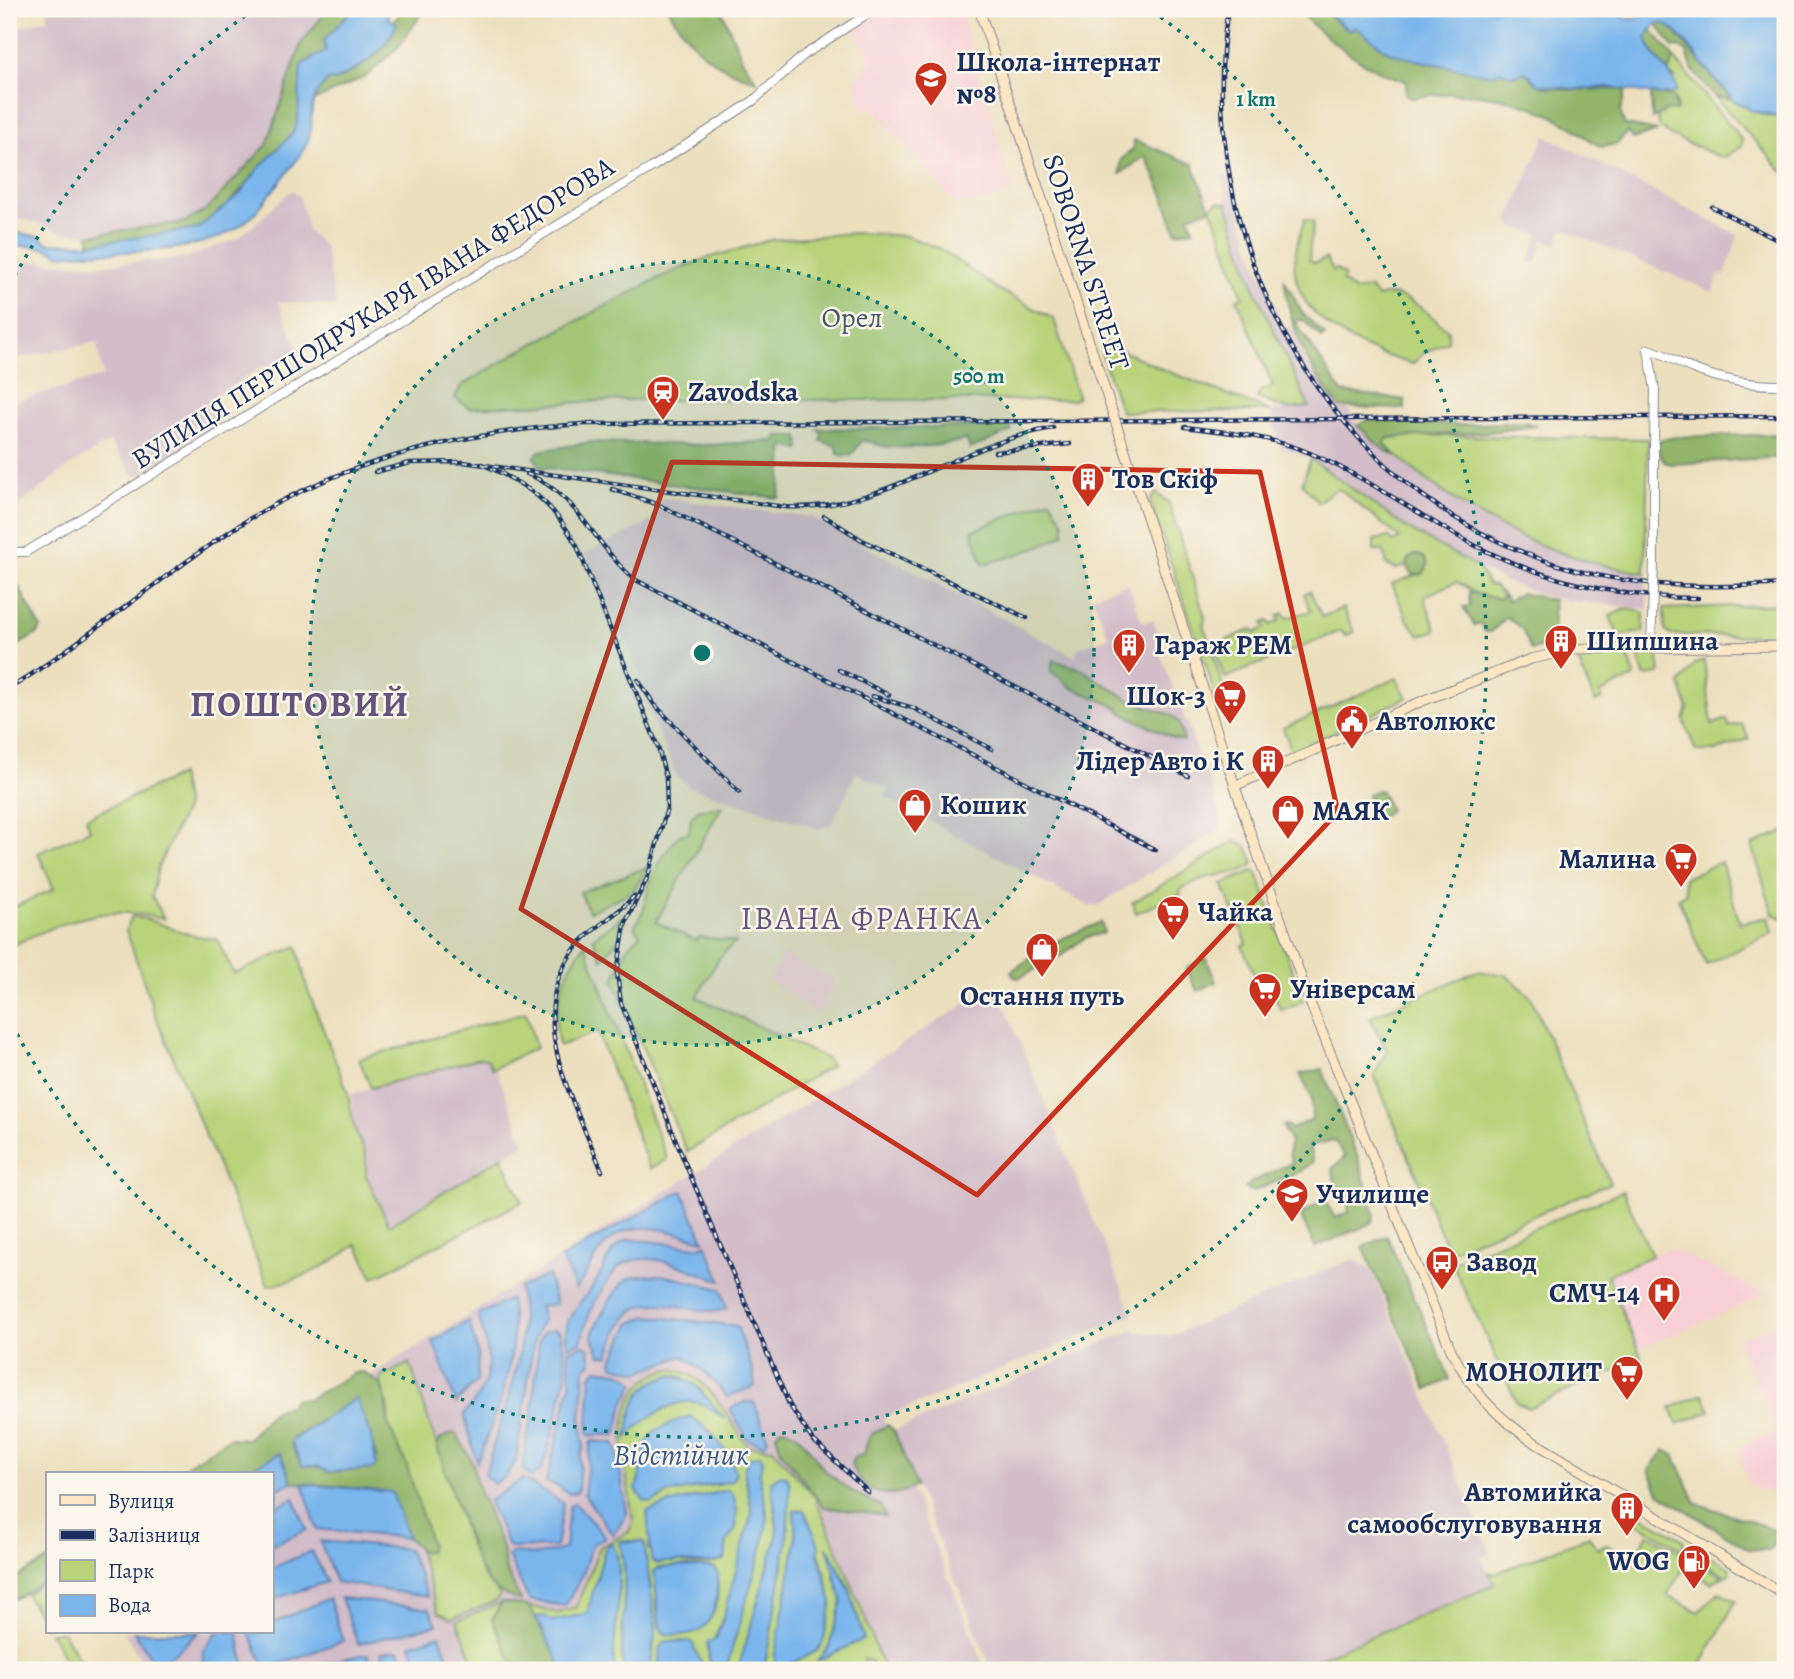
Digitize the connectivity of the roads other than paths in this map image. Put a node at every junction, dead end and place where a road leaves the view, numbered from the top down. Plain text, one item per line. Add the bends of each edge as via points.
1 (875, 9) edge
2 (979, 9) edge
3 (1785, 385) edge
4 (9, 552) edge
5 (1785, 646) edge
6 (1650, 648) junction
7 (1235, 786) junction
8 (1785, 1595) edge

1 - 4 street, ВУЛИЦЯ ПЕРШОДРУКАРЯ ІВАНА ФЕДОРОВА via 830,36 756,99 522,249 26,552
2 - 7 main road, SOBORNA STREET, bridge
3 - 6 street, bridge via 1757,386 1691,368 1669,354 1648,349 1655,390
5 - 6 main road
6 - 7 main road via 1576,649 1531,659 1432,697
7 - 8 main road, SOBORNA STREET via 1309,1000 1451,1350 1468,1381 1493,1413 1529,1439

